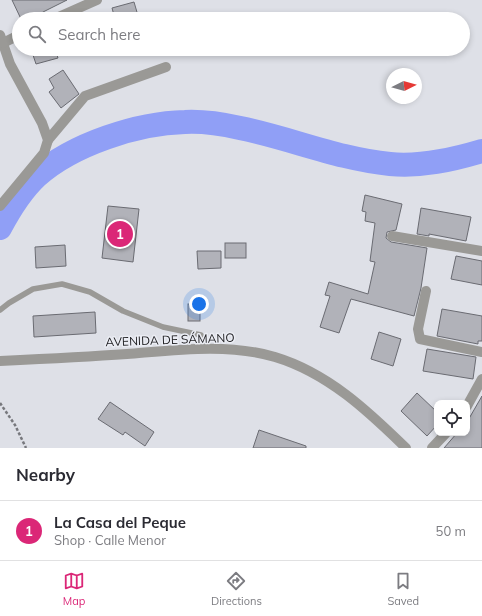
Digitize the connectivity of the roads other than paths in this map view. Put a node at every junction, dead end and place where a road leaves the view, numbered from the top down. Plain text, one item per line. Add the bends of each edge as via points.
1 (97, 0) edge
2 (70, 12) edge
3 (12, 37) edge
4 (1, 39) edge
5 (166, 67) dead end
6 (48, 140) junction
7 (0, 206) edge
8 (392, 236) dead end
9 (482, 251) edge
10 (426, 291) dead end
11 (0, 310) edge
12 (202, 350) junction
13 (482, 352) edge
14 (0, 361) edge
15 (482, 379) edge
16 (470, 401) edge
17 (443, 436) edge
18 (406, 448) edge
19 (432, 448) edge

1 - 2 street
3 - 4 street
4 - 6 street via 10,64 42,123
5 - 6 street via 85,96
6 - 7 street via 44,152
8 - 9 street
10 - 13 street via 418,329 420,339
11 - 12 lane via 33,289 62,284 90,292 123,311 163,327 202,335
12 - 14 street, AVENIDA DE SÁMANO
12 - 18 street, AVENIDA DE SÁMANO via 229,348 275,357 316,374 368,411
15 - 16 street
17 - 19 street

